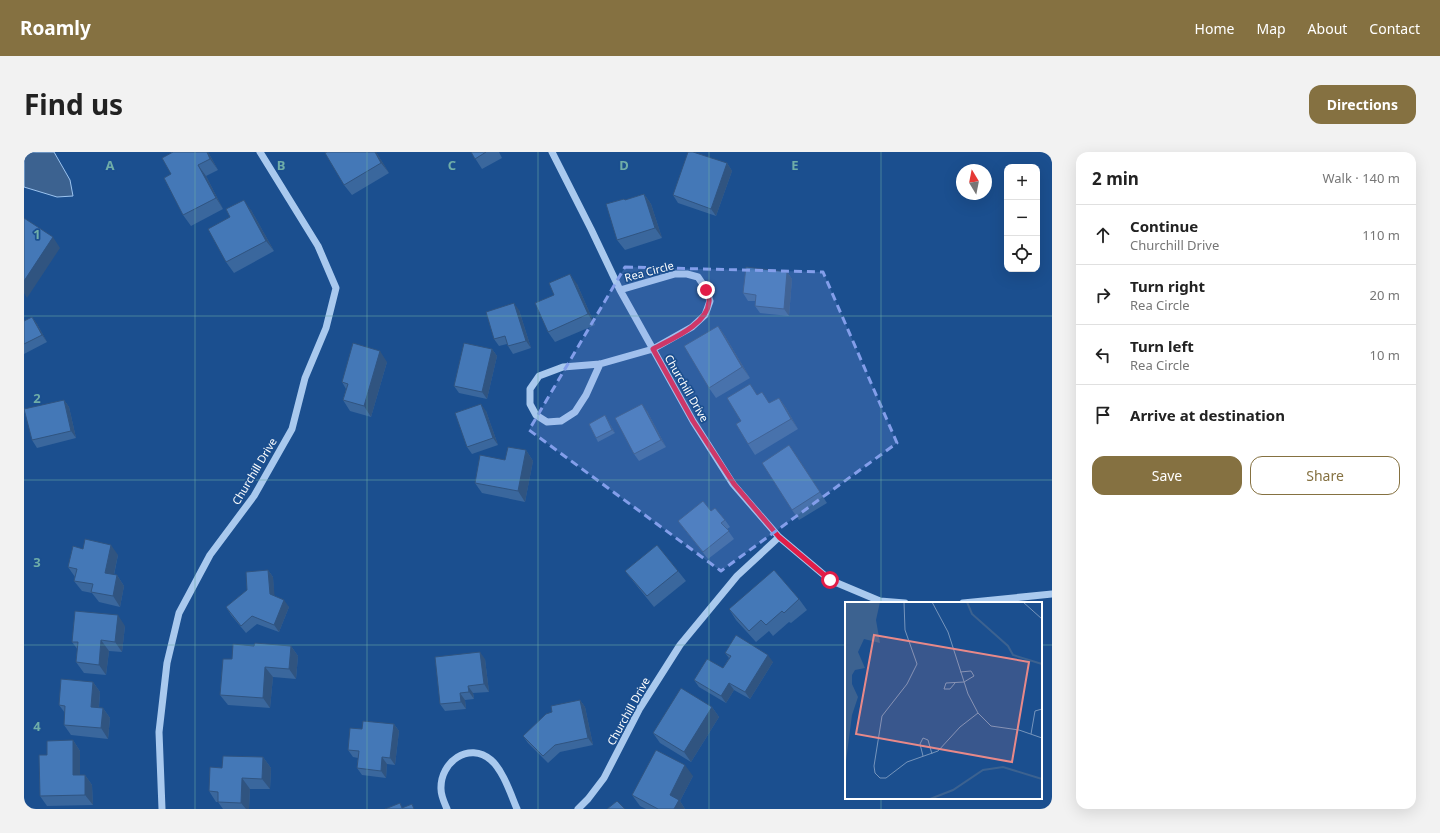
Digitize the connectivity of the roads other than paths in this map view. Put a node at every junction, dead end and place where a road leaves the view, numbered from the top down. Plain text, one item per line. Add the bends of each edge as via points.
1 (260, 152) edge
2 (552, 152) edge
3 (620, 290) junction
4 (653, 349) junction
5 (600, 364) junction
6 (779, 537) junction
7 (1052, 594) edge
8 (892, 602) edge
9 (973, 602) edge
10 (162, 809) edge
11 (447, 809) edge
12 (517, 809) edge
13 (578, 809) edge

1 - 10 street, Churchill Drive via 318,246 336,288 326,328 305,378 292,430 254,496 210,555 179,613 166,663 159,732
2 - 3 street, Churchill Drive
3 - 4 street, Churchill Drive
3 - 4 street, Rea Circle via 675,274 698,277 706,290 710,301 705,315 692,327
4 - 5 street
4 - 6 street, Churchill Drive via 693,421 734,484
5 - 5 street via 563,367 539,376 530,389 530,404 536,416 547,422 561,421 575,412
6 - 8 street, Churchill Drive via 830,580 880,601
6 - 13 street, Churchill Drive via 737,576 680,645 640,708 604,778
7 - 9 street
11 - 12 street via 442,799 442,777 448,765 458,756 469,752 480,753 492,760 500,771

